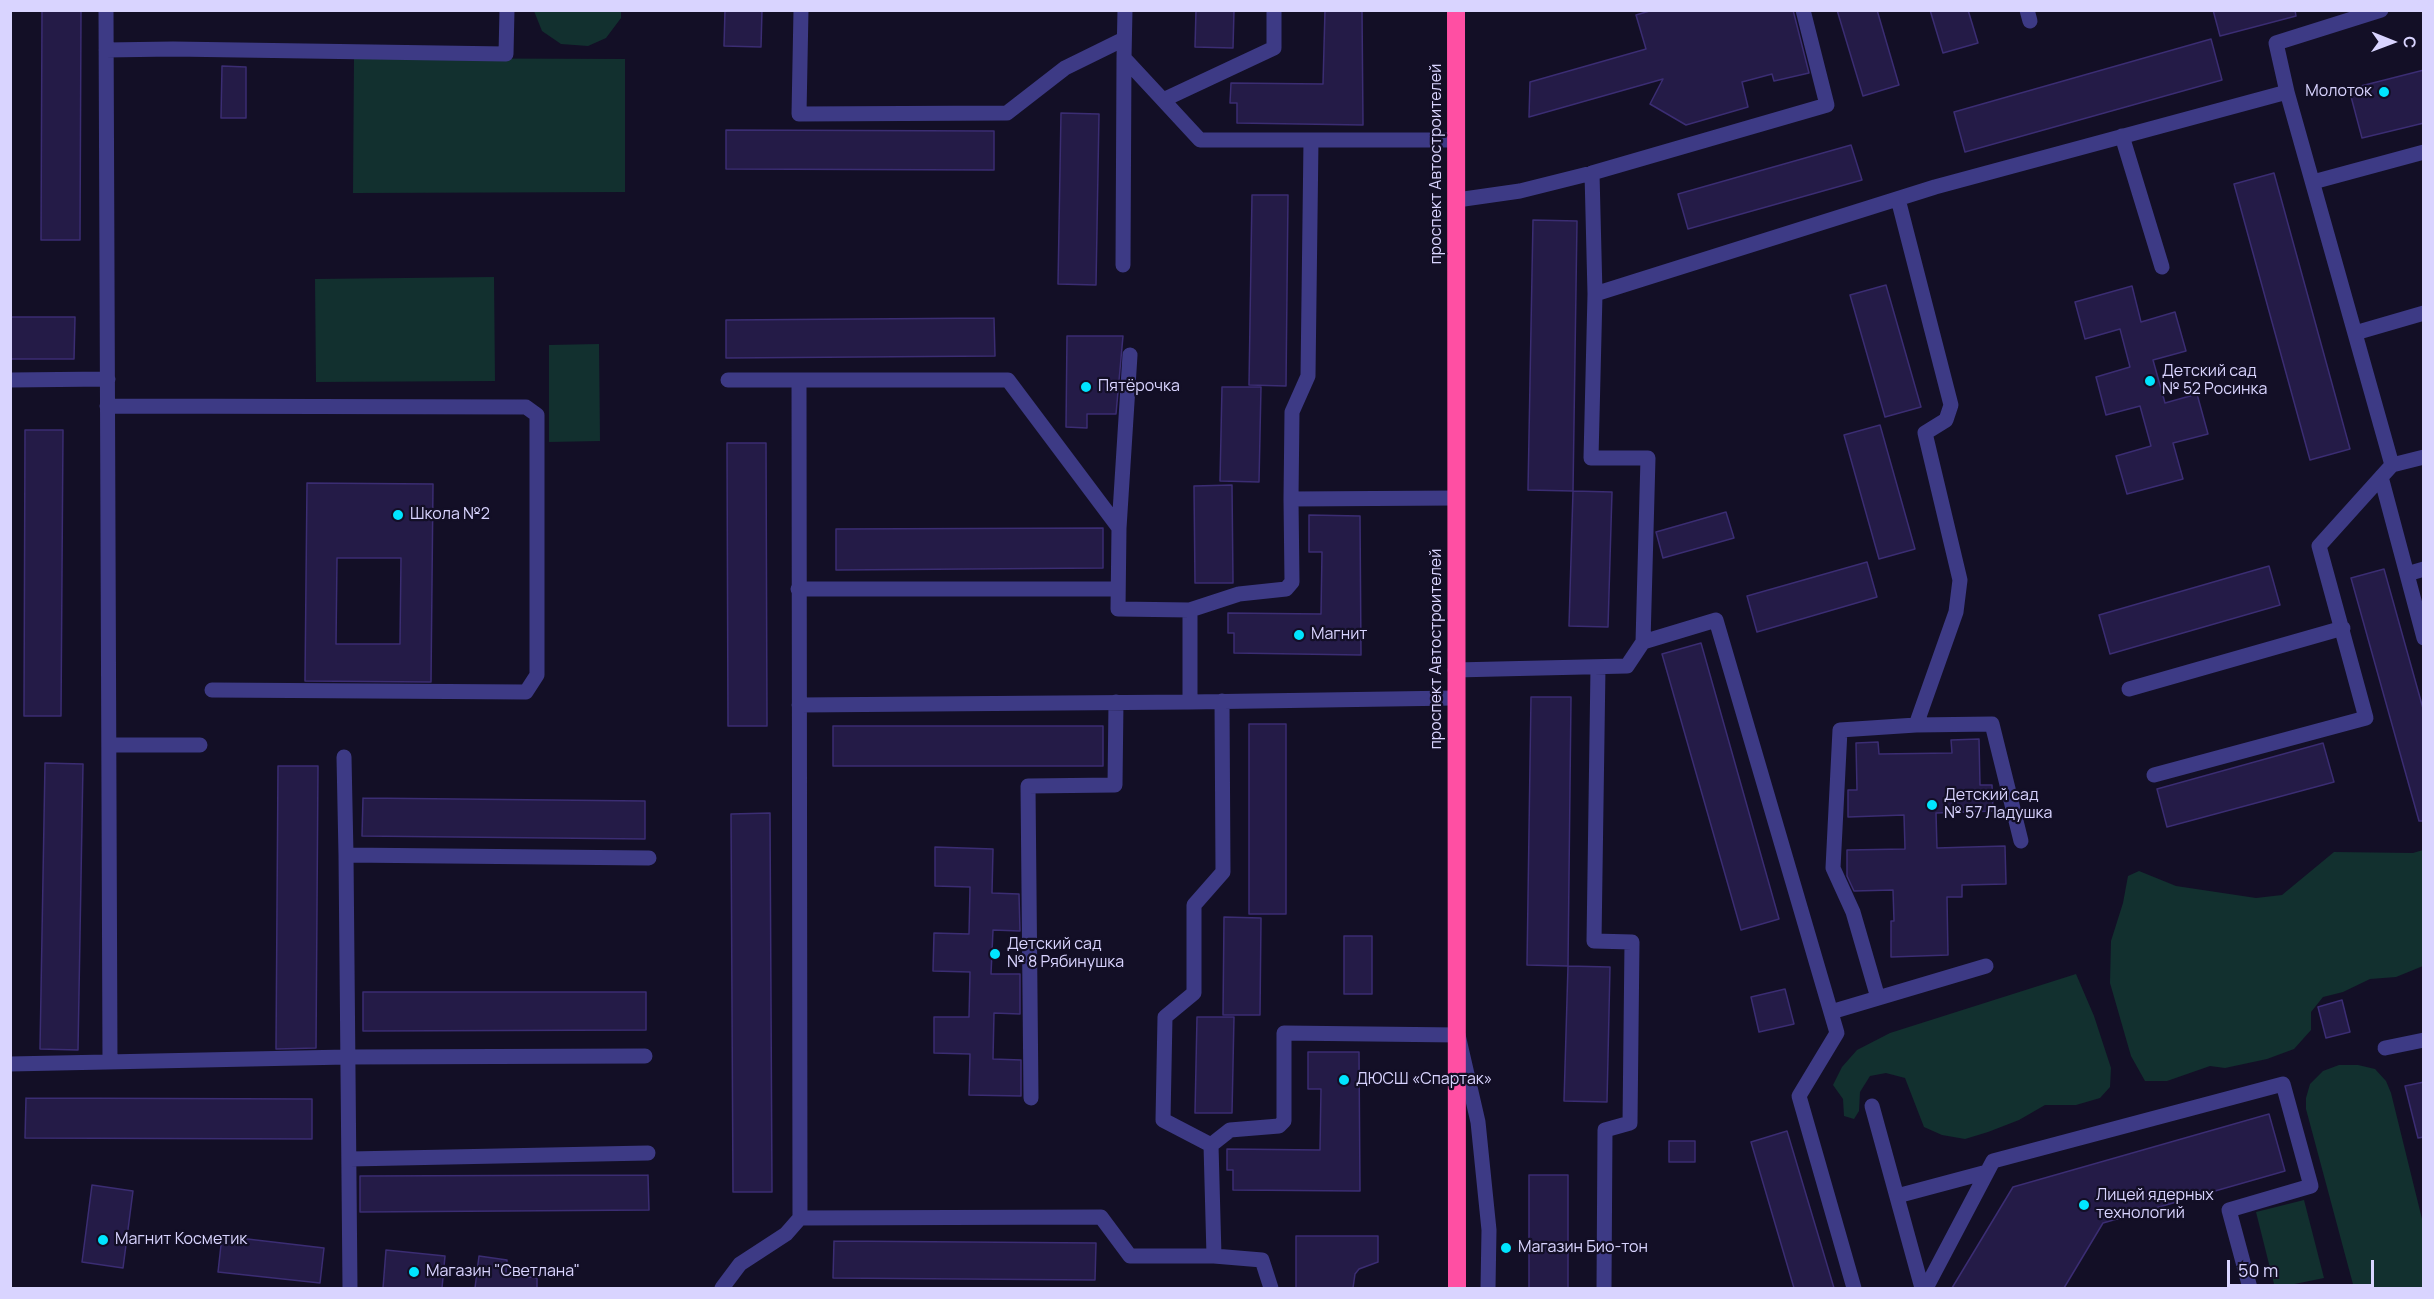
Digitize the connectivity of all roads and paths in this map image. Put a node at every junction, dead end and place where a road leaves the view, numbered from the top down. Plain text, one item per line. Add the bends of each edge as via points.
1 (106, 10) edge
2 (507, 10) edge
3 (801, 10) edge
4 (1125, 10) edge
5 (1274, 10) edge
6 (1456, 10) edge
7 (1803, 10) edge
8 (2381, 10) edge
9 (1124, 39) junction
10 (106, 50) junction
11 (1124, 58) junction
12 (2287, 92) junction
13 (1163, 100) junction
14 (2122, 136) junction
15 (1311, 140) junction
16 (1456, 140) junction
17 (2424, 152) edge
18 (1592, 173) junction
19 (2313, 182) junction
20 (1898, 199) junction
21 (1457, 200) junction
22 (1123, 265) dead end
23 (2162, 267) dead end
24 (1595, 294) junction
25 (2424, 314) edge
26 (2355, 333) junction
27 (1131, 355) dead end
28 (108, 379) junction
29 (10, 380) edge
30 (728, 380) dead end
31 (799, 380) junction
32 (107, 406) junction
33 (2424, 456) edge
34 (2392, 465) junction
35 (2381, 477) junction
36 (1457, 498) junction
37 (1291, 499) junction
38 (1119, 528) junction
39 (2424, 569) edge
40 (2407, 574) junction
41 (798, 589) junction
42 (1118, 589) junction
43 (1190, 609) junction
44 (2343, 628) junction
45 (2424, 638) edge
46 (1643, 642) junction
47 (1598, 667) junction
48 (1455, 670) junction
49 (2129, 688) dead end
50 (212, 690) dead end
51 (1456, 698) junction
52 (1222, 701) junction
53 (1116, 702) junction
54 (1190, 702) junction
55 (799, 705) junction
56 (1916, 725) junction
57 (109, 745) junction
58 (200, 745) dead end
59 (344, 757) dead end
60 (2154, 775) dead end
61 (2022, 842) dead end
62 (345, 855) junction
63 (649, 858) dead end
64 (1986, 966) dead end
65 (1878, 998) junction
66 (1831, 1012) junction
67 (1458, 1035) junction
68 (2424, 1040) edge
69 (2385, 1048) dead end
70 (645, 1056) dead end
71 (347, 1057) junction
72 (110, 1062) junction
73 (10, 1064) edge
74 (1031, 1098) dead end
75 (1872, 1106) dead end
76 (1211, 1145) junction
77 (648, 1154) dead end
78 (350, 1159) junction
79 (1987, 1172) junction
80 (1897, 1196) junction
81 (800, 1218) junction
82 (1214, 1256) junction
83 (350, 1288) edge
84 (722, 1288) edge
85 (1271, 1288) edge
86 (1457, 1288) edge
87 (1488, 1288) edge
88 (1604, 1288) edge
89 (1854, 1288) edge
90 (1924, 1288) edge
91 (2250, 1288) edge

1 - 10 lane
2 - 10 lane via 506,54
3 - 9 lane via 799,114 1007,113 1065,68
4 - 9 lane
5 - 13 lane via 1274,48
6 - 16 highway, проспект Автостроителей
7 - 18 lane via 1827,105
8 - 12 lane via 2276,43
9 - 11 lane
10 - 28 lane
11 - 13 lane
11 - 22 lane
12 - 14 lane
12 - 19 lane
13 - 15 lane via 1200,140
14 - 20 lane
14 - 23 lane
15 - 16 lane
15 - 37 lane via 1308,376 1292,412
16 - 21 highway, проспект Автостроителей
17 - 19 lane
18 - 21 lane via 1520,191
18 - 24 lane
19 - 26 lane
20 - 24 lane
20 - 56 lane via 1951,405 1946,420 1925,433 1960,580 1956,612
21 - 36 highway, проспект Автостроителей
24 - 46 lane via 1591,458 1648,458
25 - 26 lane
26 - 34 lane
27 - 38 lane
28 - 29 lane
28 - 32 lane
30 - 31 lane
31 - 38 lane via 1008,380
31 - 41 lane
32 - 50 lane via 526,407 537,415 537,675 526,692
32 - 57 lane
33 - 34 lane
34 - 35 lane
35 - 40 lane
35 - 44 lane via 2319,546
36 - 37 lane
36 - 48 highway, проспект Автостроителей
37 - 43 lane via 1292,582 1286,589 1239,594
38 - 42 lane
39 - 40 lane
40 - 45 lane
41 - 42 lane
41 - 55 lane
42 - 43 lane via 1118,609
43 - 54 lane
44 - 49 lane
44 - 60 lane via 2366,718
46 - 47 lane via 1627,666
46 - 66 lane via 1716,620
47 - 48 lane
47 - 88 lane via 1594,941 1632,942 1630,1123 1605,1130
48 - 51 highway, проспект Автостроителей
51 - 52 lane
51 - 67 highway, проспект Автостроителей
52 - 54 lane
52 - 76 lane via 1223,872 1194,905 1194,993 1166,1017 1163,1120
53 - 54 lane
53 - 55 lane
53 - 74 lane via 1115,785 1028,786
55 - 81 lane
56 - 61 lane via 1992,724
56 - 65 lane via 1840,730 1833,868 1853,912
57 - 58 lane
57 - 72 lane
59 - 62 lane
62 - 63 lane
62 - 71 lane
64 - 65 lane
65 - 66 lane
66 - 89 lane via 1837,1033 1799,1096
67 - 76 lane via 1284,1034 1284,1121 1279,1126 1230,1130
67 - 86 highway, проспект Автостроителей
67 - 87 lane via 1478,1122 1489,1230
68 - 69 lane
70 - 71 lane
71 - 72 lane
71 - 78 lane
72 - 73 lane
75 - 80 lane
76 - 82 lane
77 - 78 lane
78 - 83 lane
79 - 80 lane
79 - 90 lane
79 - 91 lane via 1993,1161 2283,1084 2311,1186 2229,1210
80 - 90 lane
81 - 82 lane via 1101,1217 1131,1256
81 - 84 lane via 768,1248 740,1264
82 - 85 lane via 1262,1260

